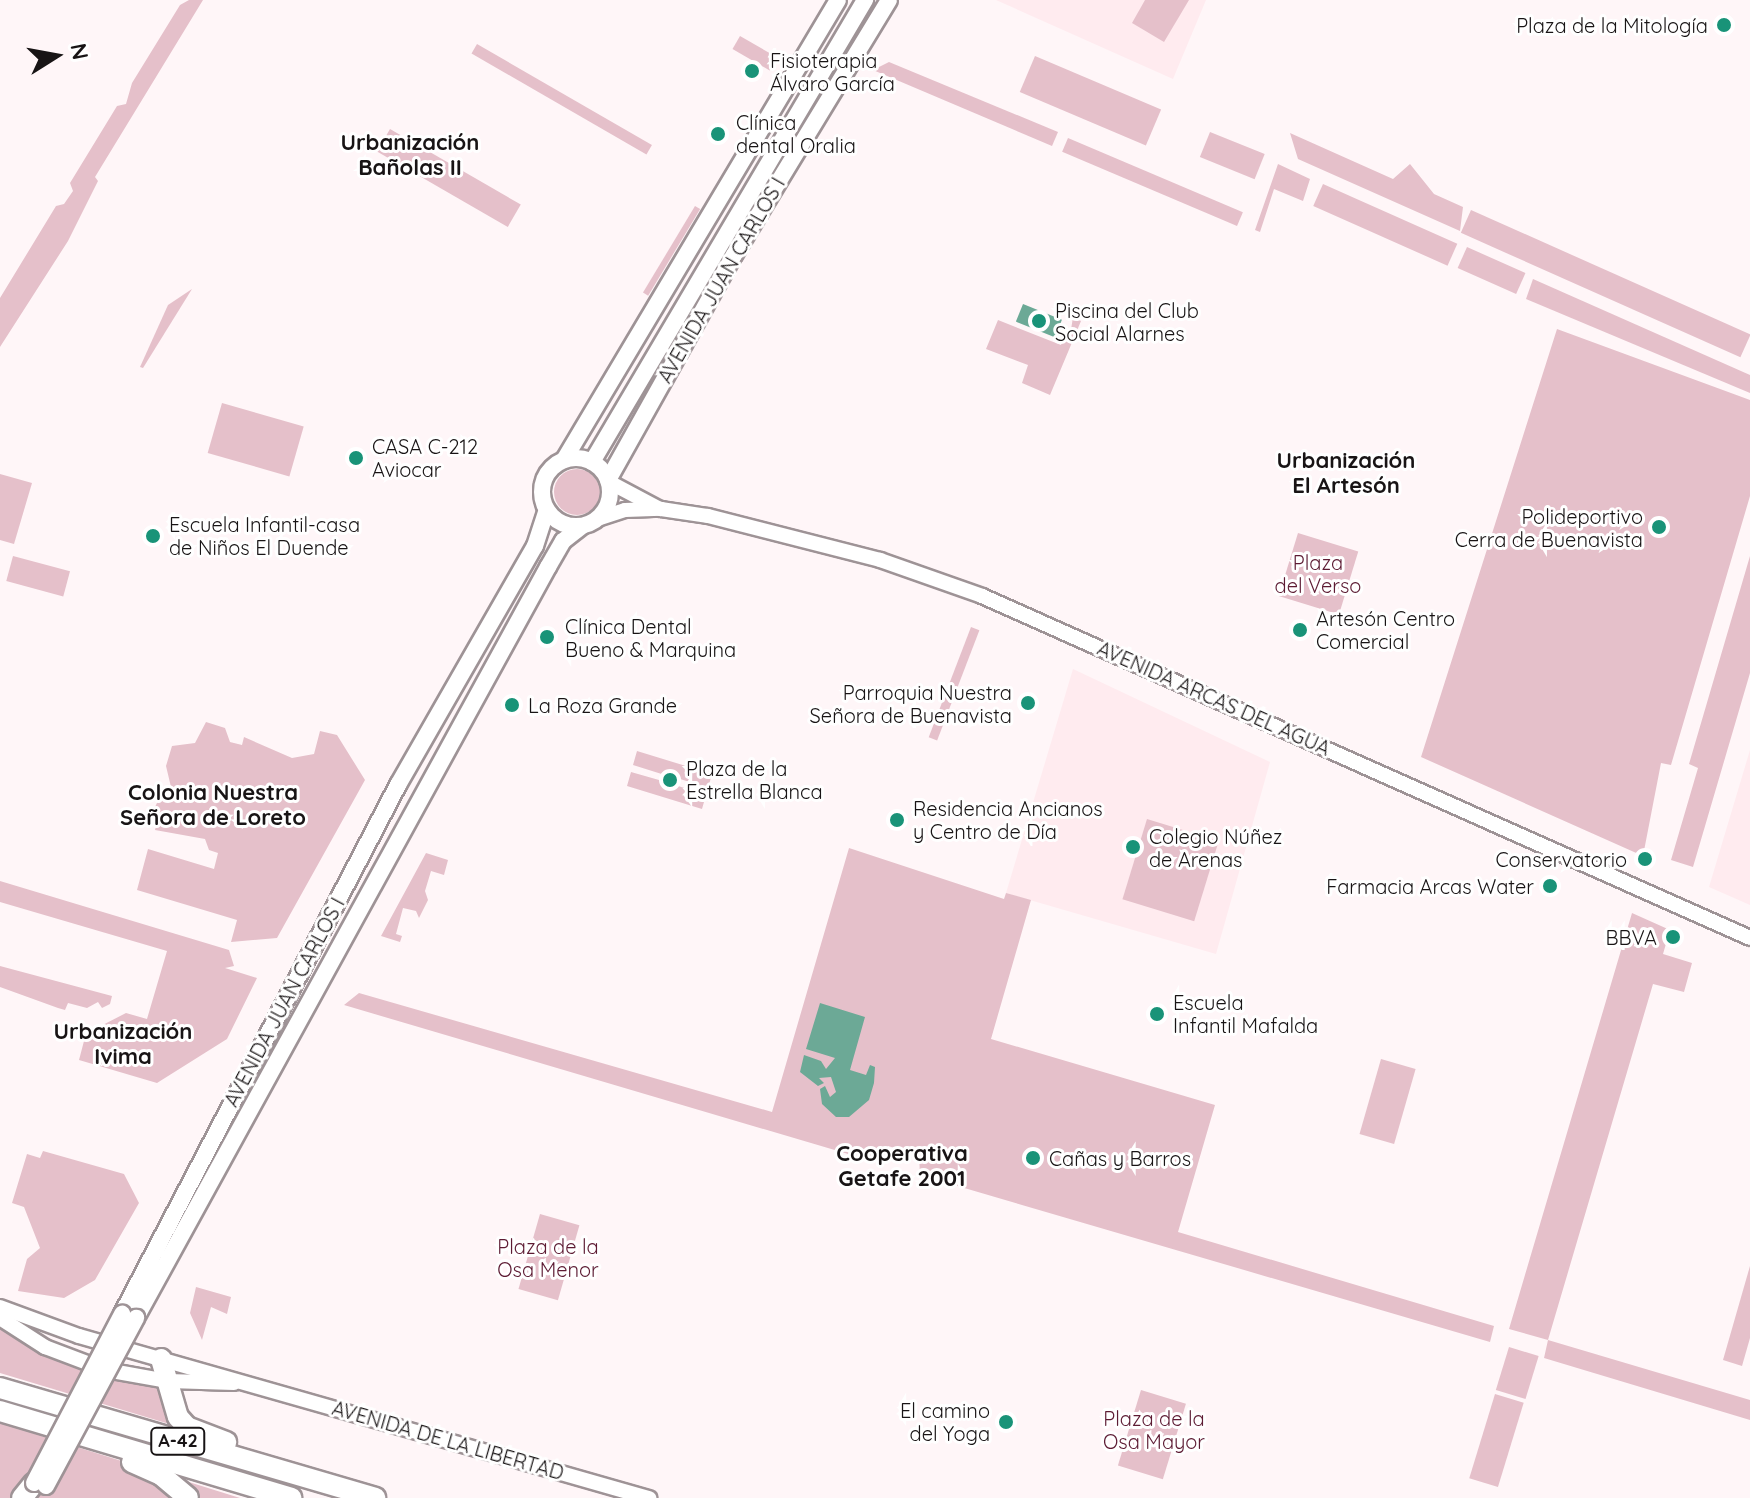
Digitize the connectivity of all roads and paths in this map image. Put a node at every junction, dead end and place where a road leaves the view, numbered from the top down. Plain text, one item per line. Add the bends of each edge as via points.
1 (838, 0) edge
2 (865, 0) edge
3 (889, 0) edge
4 (564, 460) junction
5 (592, 462) junction
6 (609, 481) junction
7 (661, 509) junction
8 (547, 510) junction
9 (589, 522) junction
10 (1750, 938) edge
11 (0, 1307) edge
12 (129, 1316) junction
13 (0, 1318) edge
14 (161, 1359) junction
15 (168, 1381) junction
16 (247, 1383) junction
17 (0, 1388) edge
18 (3, 1412) edge
19 (85, 1438) junction
20 (35, 1493) edge
21 (365, 1495) edge
22 (188, 1498) edge
23 (291, 1498) edge
24 (649, 1498) edge

1 - 4 main road, AVENIDA JUAN CARLOS I
2 - 5 main road, AVENIDA JUAN CARLOS I
3 - 6 main road, AVENIDA JUAN CARLOS I via 734,255
4 - 5 main road
4 - 8 main road via 545,479
5 - 6 main road
6 - 7 street, AVENIDA ARCAS DEL AGUA
6 - 9 main road via 610,500
7 - 9 street, AVENIDA ARCAS DEL AGUA via 625,510
7 - 10 street, AVENIDA ARCAS DEL AGUA via 807,540 982,596
8 - 9 main road via 560,522
8 - 12 main road, AVENIDA JUAN CARLOS I via 535,546 398,785
9 - 12 main road, AVENIDA JUAN CARLOS I via 563,541
11 - 14 street, AVENIDA DE LA LIBERTAD
12 - 20 main road, AVENIDA JUAN CARLOS I, bridge
13 - 15 street, AVENIDA DE LA LIBERTAD via 71,1358
14 - 15 highway
14 - 16 street, AVENIDA DE LA LIBERTAD
15 - 16 street, AVENIDA DE LA LIBERTAD
15 - 21 highway via 173,1405 187,1427 294,1460
16 - 24 street, AVENIDA DE LA LIBERTAD
17 - 21 highway, A-42
18 - 19 highway, A-42
19 - 22 highway via 161,1475
19 - 23 highway, A-42

